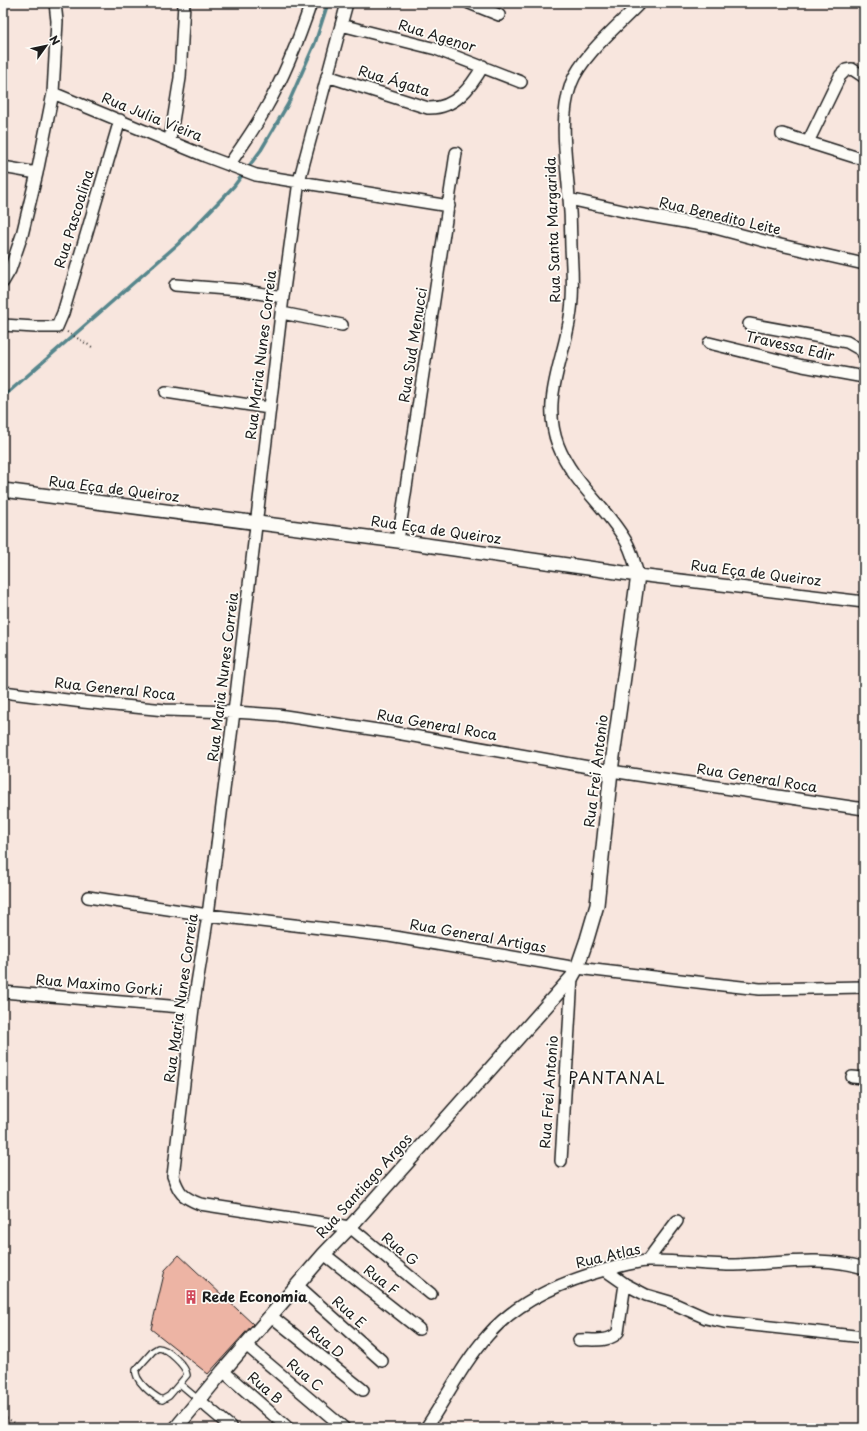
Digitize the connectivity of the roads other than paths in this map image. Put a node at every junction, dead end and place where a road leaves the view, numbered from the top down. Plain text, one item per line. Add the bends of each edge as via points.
1 (55, 3) edge
2 (184, 3) edge
3 (311, 3) edge
4 (347, 3) edge
5 (469, 3) edge
6 (640, 3) edge
7 (500, 15) dead end
8 (341, 25) junction
9 (483, 66) junction
10 (327, 76) junction
11 (864, 77) edge
12 (521, 82) dead end
13 (53, 93) junction
14 (120, 120) junction
15 (782, 134) dead end
16 (170, 140) junction
17 (808, 142) junction
18 (456, 153) dead end
19 (864, 158) edge
20 (234, 167) junction
21 (3, 168) edge
22 (37, 173) junction
23 (300, 181) junction
24 (569, 199) junction
25 (449, 206) junction
26 (864, 264) edge
27 (3, 282) edge
28 (175, 285) dead end
29 (282, 297) junction
30 (282, 313) junction
31 (3, 324) edge
32 (749, 324) dead end
33 (342, 325) dead end
34 (709, 343) dead end
35 (864, 355) edge
36 (864, 377) edge
37 (166, 392) dead end
38 (270, 408) junction
39 (3, 490) edge
40 (256, 523) junction
41 (398, 540) junction
42 (638, 575) junction
43 (864, 602) edge
44 (3, 692) edge
45 (234, 712) junction
46 (610, 771) junction
47 (864, 810) edge
48 (88, 897) dead end
49 (208, 914) junction
50 (574, 972) junction
51 (864, 987) edge
52 (3, 992) edge
53 (193, 1008) junction
54 (852, 1077) dead end
55 (864, 1078) edge
56 (561, 1161) dead end
57 (677, 1221) dead end
58 (350, 1227) junction
59 (324, 1254) junction
60 (647, 1261) junction
61 (864, 1268) edge
62 (605, 1270) junction
63 (625, 1284) junction
64 (297, 1285) junction
65 (431, 1294) dead end
66 (271, 1316) junction
67 (419, 1329) dead end
68 (864, 1338) edge
69 (579, 1340) dead end
70 (246, 1345) junction
71 (382, 1361) dead end
72 (222, 1371) junction
73 (180, 1384) junction
74 (363, 1390) dead end
75 (198, 1400) junction
76 (176, 1428) edge
77 (232, 1428) edge
78 (288, 1428) edge
79 (344, 1428) edge
80 (426, 1428) edge

1 - 13 street
2 - 16 street via 180,78
3 - 20 street via 296,46
4 - 8 street, Rua Maria Nunes Correia
5 - 7 street
6 - 24 street, Rua Santa Margarida via 594,49 579,67 571,85 564,129
8 - 9 street, Rua Agenor via 436,48
8 - 10 street, Rua Maria Nunes Correia
9 - 10 street, Rua Ágata via 463,94 455,101 436,108 428,108
9 - 12 street, Rua Agenor
10 - 23 street, Rua Maria Nunes Correia
11 - 17 street via 852,69 846,70 840,76
13 - 14 street, Rua Julia Vieira
13 - 22 street
14 - 16 street, Rua Julia Vieira
14 - 31 street, Rua Pascoalina via 60,328
15 - 17 street
16 - 20 street, Rua Julia Vieira
17 - 19 street
18 - 25 street, Rua Sud Menucci
20 - 23 street, Rua Julia Vieira via 256,175
21 - 22 street
22 - 27 street via 22,235
23 - 25 street
23 - 29 street, Rua Maria Nunes Correia
24 - 26 street, Rua Benedito Leite via 708,226
24 - 42 street, Rua Santa Margarida via 571,310 554,384 553,423 558,445 566,462 615,524 629,546
25 - 41 street, Rua Sud Menucci
28 - 29 street via 239,290
29 - 30 street, Rua Maria Nunes Correia
30 - 33 street
30 - 38 street, Rua Maria Nunes Correia
32 - 35 street, Travessa Edir via 847,342 861,350
34 - 36 street, Travessa Edir via 803,366
37 - 38 street
38 - 40 street, Rua Maria Nunes Correia
39 - 40 street, Rua Eça de Queiroz
40 - 41 street, Rua Eça de Queiroz
40 - 45 street, Rua Maria Nunes Correia
41 - 42 street, Rua Eça de Queiroz
42 - 43 street, Rua Eça de Queiroz
42 - 46 street, Rua Frei Antonio
44 - 45 street, Rua General Roca via 165,710
45 - 46 street, Rua General Roca via 278,715 391,732
45 - 49 street, Rua Maria Nunes Correia
46 - 47 street, Rua General Roca
46 - 50 street, Rua Frei Antonio via 597,905 588,939
48 - 49 street, Rua General Artigas
49 - 50 street, Rua General Artigas via 388,936
49 - 53 street, Rua Maria Nunes Correia
50 - 51 street, Rua General Artigas via 760,989
50 - 56 street, Rua Frei Antonio
50 - 58 street, Rua Santiago Argos
52 - 53 street, Rua Maximo Gorki
53 - 58 street, Rua Maria Nunes Correia via 173,1176 182,1195 200,1204
54 - 55 street
57 - 60 street
58 - 59 street, Rua Santiago Argos
58 - 65 street, Rua G
59 - 64 street, Rua Santiago Argos
59 - 67 street, Rua F
60 - 61 street, Rua Atlas via 734,1265 821,1261
60 - 62 street, Rua Atlas
62 - 63 street
62 - 80 street, Rua Atlas via 544,1292 500,1323 472,1355
63 - 68 street via 646,1295 670,1302 706,1318
63 - 69 street via 618,1332 615,1336 610,1339
64 - 66 street, Rua Santiago Argos
64 - 71 street, Rua E
66 - 70 street, Rua Santiago Argos
66 - 74 street, Rua D
70 - 72 street, Rua Santiago Argos
70 - 79 street, Rua C
72 - 75 street, Rua Santiago Argos
72 - 78 street, Rua B
73 - 73 lane via 162,1400 138,1381 136,1370 153,1351 162,1348 185,1368 187,1375
73 - 75 lane
75 - 76 street, Rua Santiago Argos
75 - 77 street

